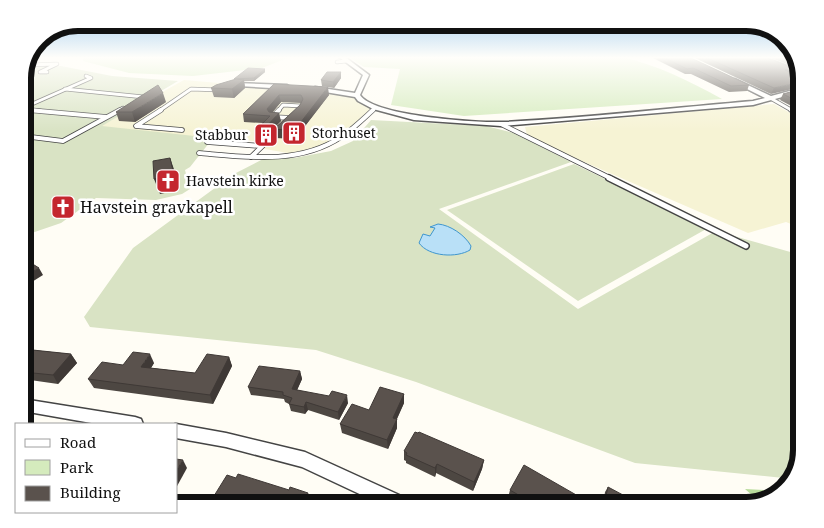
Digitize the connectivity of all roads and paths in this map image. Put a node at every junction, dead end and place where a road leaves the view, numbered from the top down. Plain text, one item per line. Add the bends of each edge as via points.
1 (82, 82) edge
2 (363, 82) edge
3 (736, 82) edge
4 (235, 85) edge
5 (292, 87) edge
6 (225, 88) edge
7 (312, 88) edge
8 (65, 89) junction
9 (793, 92) edge
10 (150, 93) edge
11 (357, 95) junction
12 (144, 97) junction
13 (772, 99) junction
14 (136, 101) edge
15 (31, 104) edge
16 (128, 105) edge
17 (375, 108) junction
18 (31, 109) edge
19 (793, 111) edge
20 (106, 117) junction
21 (290, 118) junction
22 (285, 124) edge
23 (501, 124) junction
24 (280, 129) edge
25 (182, 130) dead end
26 (31, 137) edge
27 (207, 142) dead end
28 (261, 146) junction
29 (198, 153) dead end
30 (251, 157) junction
31 (746, 246) dead end
32 (31, 406) edge
33 (129, 423) edge
34 (178, 431) edge
35 (383, 497) edge

1 - 8 lane
2 - 11 street
3 - 13 street
4 - 5 street
6 - 25 lane via 191,89 136,126
7 - 11 street
8 - 12 lane
8 - 15 lane
9 - 13 street
10 - 12 lane
11 - 17 street
12 - 14 lane
13 - 19 lane
13 - 23 street
16 - 20 lane
17 - 23 street via 414,118
17 - 30 lane via 340,138 320,148 299,155
18 - 20 lane
20 - 26 lane via 63,141
21 - 21 lane via 302,106 283,105 272,117
21 - 22 lane
23 - 31 lane
24 - 28 lane
27 - 28 lane
28 - 30 lane
29 - 30 lane
32 - 33 street
34 - 35 street via 306,460

